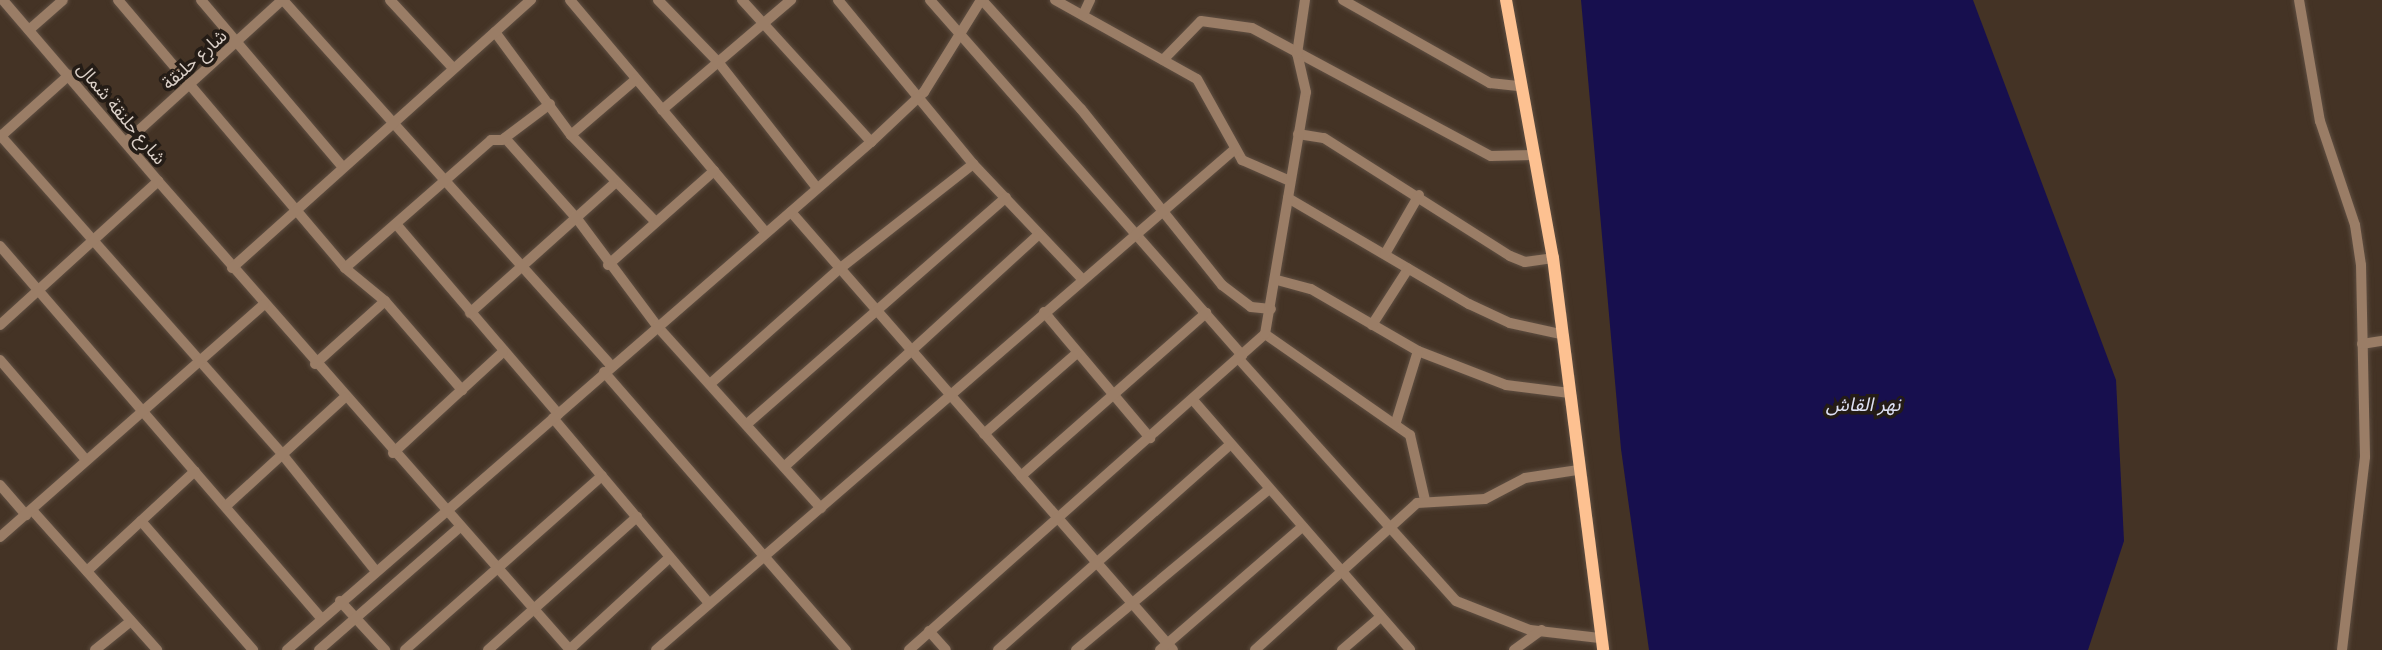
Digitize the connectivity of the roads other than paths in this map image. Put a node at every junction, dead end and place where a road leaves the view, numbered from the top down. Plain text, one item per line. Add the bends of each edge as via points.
1 (3, 0) edge
2 (63, 0) edge
3 (118, 0) edge
4 (201, 0) edge
5 (282, 0) edge
6 (390, 0) edge
7 (531, 0) edge
8 (570, 0) edge
9 (659, 0) edge
10 (743, 0) edge
11 (790, 0) edge
12 (838, 0) edge
13 (930, 0) edge
14 (982, 0) edge
15 (1055, 0) edge
16 (1090, 0) edge
17 (1305, 0) edge
18 (1343, 0) edge
19 (1506, 0) edge
20 (2299, 0) edge
21 (1083, 15) junction
22 (763, 23) junction
23 (29, 30) junction
24 (495, 32) junction
25 (963, 37) junction
26 (235, 43) junction
27 (1297, 54) junction
28 (1163, 60) junction
29 (719, 63) junction
30 (452, 67) junction
31 (69, 75) junction
32 (636, 79) junction
33 (187, 86) junction
34 (1518, 86) junction
35 (918, 97) junction
36 (550, 104) junction
37 (662, 110) junction
38 (391, 122) junction
39 (1298, 134) junction
40 (571, 135) junction
41 (0, 136) edge
42 (505, 138) junction
43 (126, 142) junction
44 (871, 142) junction
45 (1235, 149) junction
46 (1533, 155) junction
47 (973, 164) junction
48 (342, 166) junction
49 (714, 171) junction
50 (158, 181) junction
51 (1290, 181) junction
52 (444, 182) junction
53 (614, 184) junction
54 (817, 188) junction
55 (1419, 195) junction
56 (1006, 197) junction
57 (1287, 198) junction
58 (294, 210) junction
59 (791, 212) junction
60 (1160, 212) junction
61 (578, 220) junction
62 (655, 221) junction
63 (396, 224) junction
64 (1137, 231) junction
65 (766, 233) junction
66 (1039, 234) junction
67 (93, 242) junction
68 (0, 246) edge
69 (1385, 254) junction
70 (1553, 258) junction
71 (524, 265) junction
72 (608, 265) junction
73 (232, 268) junction
74 (345, 268) junction
75 (1408, 269) junction
76 (838, 270) junction
77 (1081, 278) junction
78 (1277, 280) junction
79 (39, 290) junction
80 (385, 301) junction
81 (264, 304) junction
82 (1271, 309) junction
83 (1044, 312) junction
84 (470, 313) junction
85 (878, 313) junction
86 (1206, 313) junction
87 (0, 325) edge
88 (657, 326) junction
89 (1372, 326) junction
90 (1265, 334) junction
91 (1560, 334) junction
92 (2382, 341) edge
93 (2362, 344) junction
94 (910, 349) junction
95 (1418, 351) junction
96 (503, 352) junction
97 (1077, 353) junction
98 (1240, 356) junction
99 (0, 360) edge
100 (200, 361) junction
101 (315, 363) junction
102 (608, 369) junction
103 (710, 384) junction
104 (462, 390) junction
105 (1569, 393) junction
106 (1114, 394) junction
107 (951, 396) junction
108 (345, 397) junction
109 (1193, 400) junction
110 (143, 411) junction
111 (556, 416) junction
112 (1396, 422) junction
113 (747, 424) junction
114 (984, 434) junction
115 (1150, 438) junction
116 (1230, 445) junction
117 (393, 453) junction
118 (282, 454) junction
119 (86, 460) junction
120 (784, 467) junction
121 (1578, 470) junction
122 (195, 471) junction
123 (602, 476) junction
124 (1021, 476) junction
125 (0, 485) edge
126 (1268, 490) junction
127 (1425, 500) junction
128 (226, 506) junction
129 (821, 508) junction
130 (444, 510) junction
131 (29, 512) junction
132 (637, 517) junction
133 (1057, 518) junction
134 (141, 521) junction
135 (1388, 526) junction
136 (460, 527) junction
137 (1301, 528) junction
138 (0, 537) edge
139 (670, 557) junction
140 (767, 560) junction
141 (1096, 561) junction
142 (375, 570) junction
143 (500, 570) junction
144 (87, 571) junction
145 (1342, 571) junction
146 (341, 601) junction
147 (1131, 601) junction
148 (709, 603) junction
149 (534, 610) junction
150 (320, 617) junction
151 (356, 617) junction
152 (1378, 619) junction
153 (131, 621) junction
154 (1542, 629) junction
155 (929, 631) junction
156 (1602, 644) edge
157 (1167, 648) edge
158 (95, 650) edge
159 (157, 650) edge
160 (253, 650) edge
161 (287, 650) edge
162 (319, 650) edge
163 (385, 650) edge
164 (405, 650) edge
165 (488, 650) edge
166 (569, 650) edge
167 (656, 650) edge
168 (846, 650) edge
169 (909, 650) edge
170 (946, 650) edge
171 (998, 650) edge
172 (1076, 650) edge
173 (1255, 650) edge
174 (1342, 650) edge
175 (1410, 650) edge
176 (1514, 650) edge
177 (2342, 650) edge

1 - 23 street, شارع حلنقة شمال
2 - 23 street
3 - 33 street
4 - 26 street
5 - 26 street, شارع حلنقة
5 - 38 street
6 - 30 street
7 - 24 street
8 - 32 street
9 - 29 street
10 - 22 street
11 - 22 street
12 - 35 street
13 - 25 street
14 - 25 street
14 - 60 street via 1081,109
15 - 21 street
16 - 21 street
17 - 27 street
18 - 34 street via 1490,83
19 - 34 main road
20 - 93 street via 2320,121 2358,236
21 - 28 street
22 - 29 street
22 - 44 street
23 - 31 street, شارع حلنقة شمال
24 - 30 street
24 - 36 street
25 - 35 street
25 - 64 street
26 - 33 street, شارع حلنقة
26 - 48 street
27 - 28 street via 1262,31 1208,19
27 - 39 street via 1306,84
27 - 46 street via 1491,156
28 - 45 street via 1202,84
29 - 37 street
29 - 54 street
30 - 38 street
31 - 41 street
31 - 43 street, شارع حلنقة شمال
32 - 37 street
32 - 40 street
33 - 43 street, شارع حلنقة
33 - 58 street
34 - 46 main road
35 - 44 street
35 - 47 street
36 - 40 street
36 - 42 street
37 - 49 street
38 - 48 street
38 - 52 street
39 - 51 street
39 - 55 street via 1324,138
40 - 53 street
41 - 67 street
42 - 52 street via 491,140
42 - 61 street
43 - 50 street, شارع حلنقة شمال
44 - 54 street
45 - 51 street via 1248,165
45 - 60 street
46 - 70 main road
47 - 56 street
47 - 76 street
48 - 58 street
49 - 62 street
49 - 65 street
50 - 67 street, شارع حلنقة شمال
50 - 73 street
51 - 57 street
52 - 63 street
52 - 71 street
53 - 61 street
53 - 62 street
54 - 59 street
55 - 69 street
55 - 70 street via 1510,256 1525,262
56 - 66 street
56 - 85 street
57 - 69 street
57 - 78 street
58 - 73 street
58 - 74 street
59 - 65 street
59 - 76 street
60 - 64 street
60 - 82 street via 1222,285 1251,307
61 - 71 street
61 - 72 street
62 - 72 street
63 - 74 street
63 - 84 street
64 - 77 street
64 - 86 street
65 - 88 street
66 - 77 street
66 - 94 street
67 - 79 street, شارع حلنقة شمال
67 - 100 street
68 - 79 street
69 - 75 street
70 - 91 main road
71 - 84 street
71 - 102 street
72 - 88 street
73 - 81 street
74 - 80 street
75 - 89 street
75 - 91 street via 1506,321
76 - 85 street
76 - 103 street
77 - 83 street
78 - 82 street
78 - 89 street via 1311,289
79 - 87 street, شارع حلنقة شمال
79 - 110 street
80 - 101 street
80 - 104 street
81 - 100 street
81 - 101 street
82 - 90 street
83 - 97 street
83 - 107 street
84 - 96 street
85 - 94 street
85 - 113 street
86 - 98 street
86 - 106 street
88 - 102 street
88 - 103 street
89 - 95 street
90 - 98 street
90 - 112 street
91 - 105 main road
92 - 93 street
93 - 177 street via 2365,457
94 - 107 street
94 - 120 street
95 - 105 street via 1506,385
95 - 112 street
96 - 104 street
96 - 111 street
97 - 106 street
97 - 114 street
98 - 109 street
98 - 135 street
99 - 119 street
100 - 110 street
100 - 118 street
101 - 108 street
102 - 111 street
102 - 140 street
103 - 113 street
104 - 117 street
105 - 121 main road
106 - 115 street
106 - 124 street
107 - 114 street
107 - 129 street
108 - 117 street
108 - 118 street
109 - 115 street
109 - 116 street
110 - 119 street
110 - 122 street
111 - 123 street
111 - 130 street
112 - 127 street via 1410,435
113 - 120 street
114 - 124 street
115 - 133 street
116 - 126 street
116 - 141 street
117 - 130 street
118 - 128 street
118 - 142 street
119 - 131 street
120 - 129 street
121 - 127 street via 1525,478 1485,499
121 - 156 main road
122 - 128 street
122 - 134 street
123 - 132 street
123 - 143 street
124 - 133 street
125 - 131 street
126 - 137 street
126 - 147 street
127 - 135 street
128 - 150 street
129 - 140 street
130 - 136 street
130 - 142 street
131 - 138 street
131 - 144 street
132 - 139 street
132 - 149 street
133 - 141 street
133 - 155 street
134 - 144 street
134 - 160 street
135 - 145 street
135 - 154 street via 1456,601 1506,623
136 - 143 street
136 - 151 street
137 - 145 street
137 - 157 street
139 - 148 street
139 - 166 street
140 - 148 street
140 - 168 street
141 - 147 street
141 - 171 street
142 - 146 street
143 - 149 street
143 - 164 street
144 - 153 street
145 - 152 street
145 - 173 street
146 - 150 street
146 - 151 street
147 - 157 street
147 - 172 street
148 - 167 street
149 - 165 street
149 - 166 street
150 - 161 street
151 - 162 street
151 - 163 street
152 - 174 street
152 - 175 street
153 - 158 street
153 - 159 street
154 - 156 street
154 - 176 street
155 - 169 street
155 - 170 street

